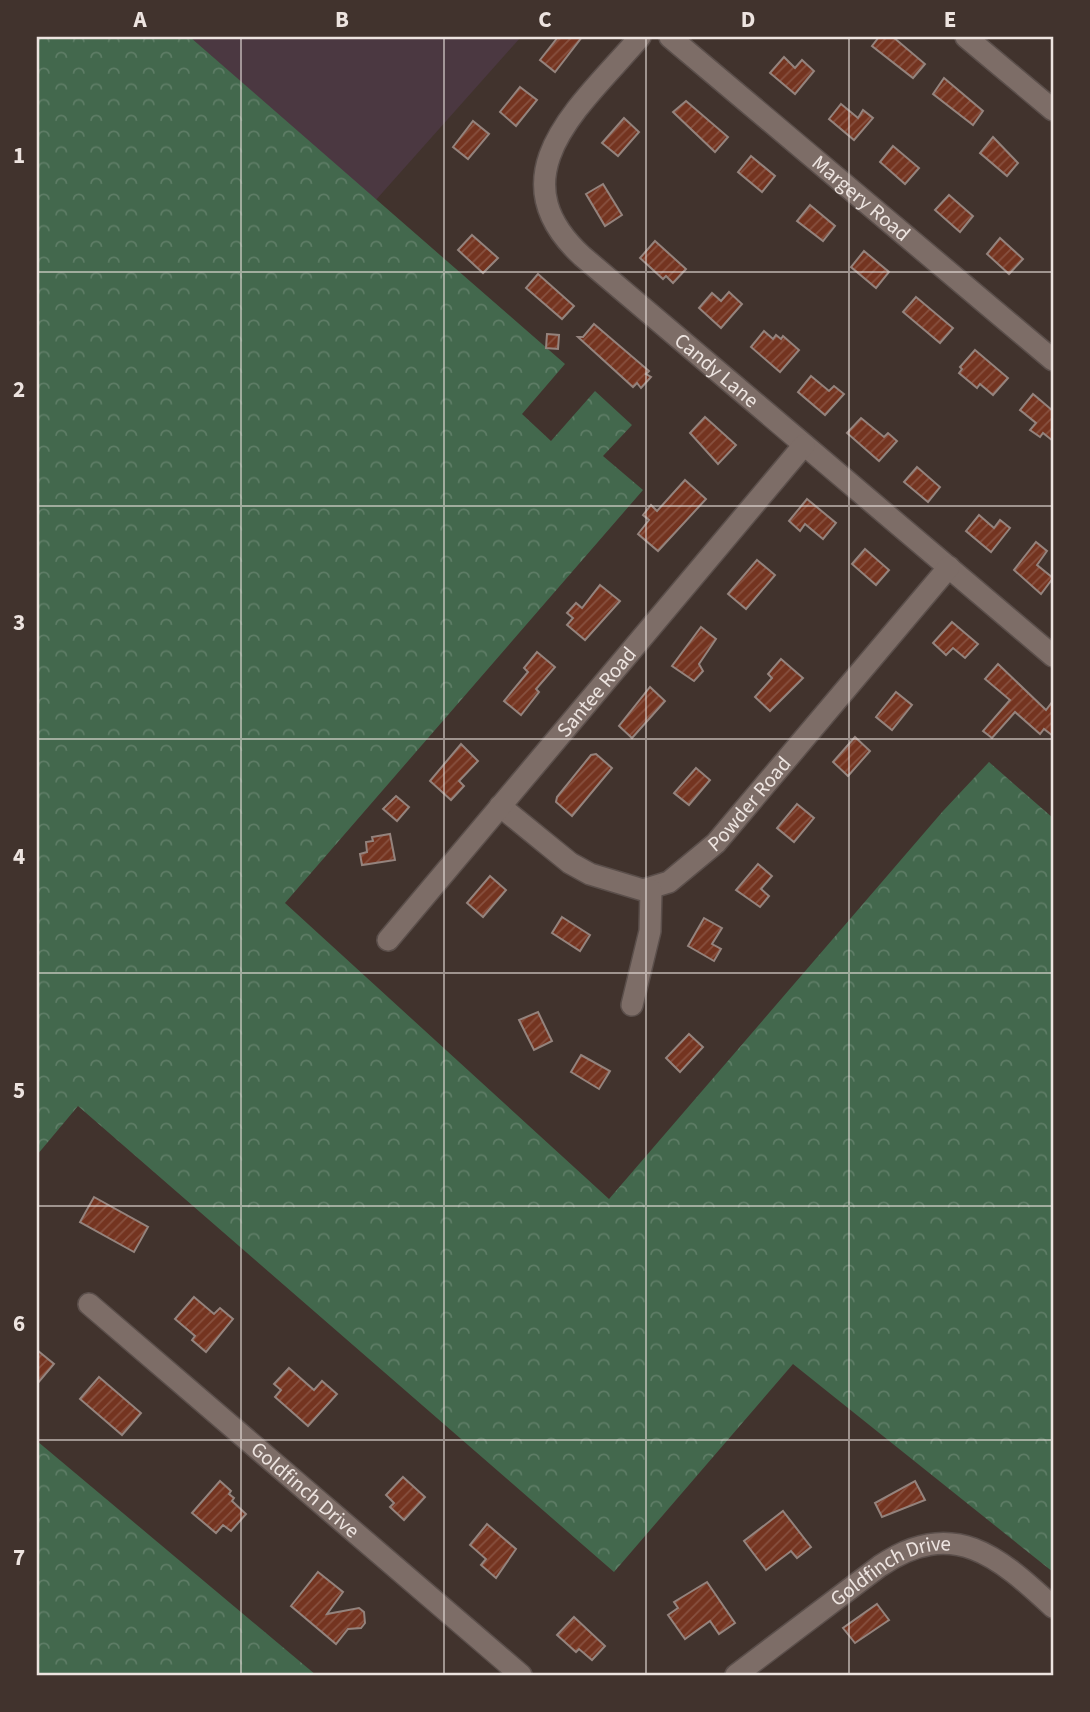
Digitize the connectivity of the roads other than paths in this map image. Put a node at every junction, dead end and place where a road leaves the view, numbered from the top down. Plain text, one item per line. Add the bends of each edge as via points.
1 (640, 37) edge
2 (670, 37) edge
3 (966, 37) edge
4 (1053, 110) edge
5 (1053, 360) edge
6 (804, 445) junction
7 (949, 567) junction
8 (1053, 656) edge
9 (500, 806) junction
10 (651, 890) junction
11 (388, 940) dead end
12 (632, 1005) dead end
13 (89, 1304) dead end
14 (1053, 1607) edge
15 (521, 1675) edge
16 (736, 1675) edge

1 - 6 street, Candy Lane via 556,141 543,183 546,208 576,250
2 - 5 street, Margery Road
3 - 4 street
6 - 7 street, Candy Lane
6 - 9 street, Santee Road
7 - 8 street, Candy Lane
7 - 10 street, Powder Road via 716,843 681,874
9 - 10 street via 580,869 618,885
9 - 11 street, Santee Road
10 - 12 street via 650,931
13 - 15 street, Goldfinch Drive
14 - 16 street, Goldfinch Drive via 993,1556 959,1545 923,1546 880,1566

